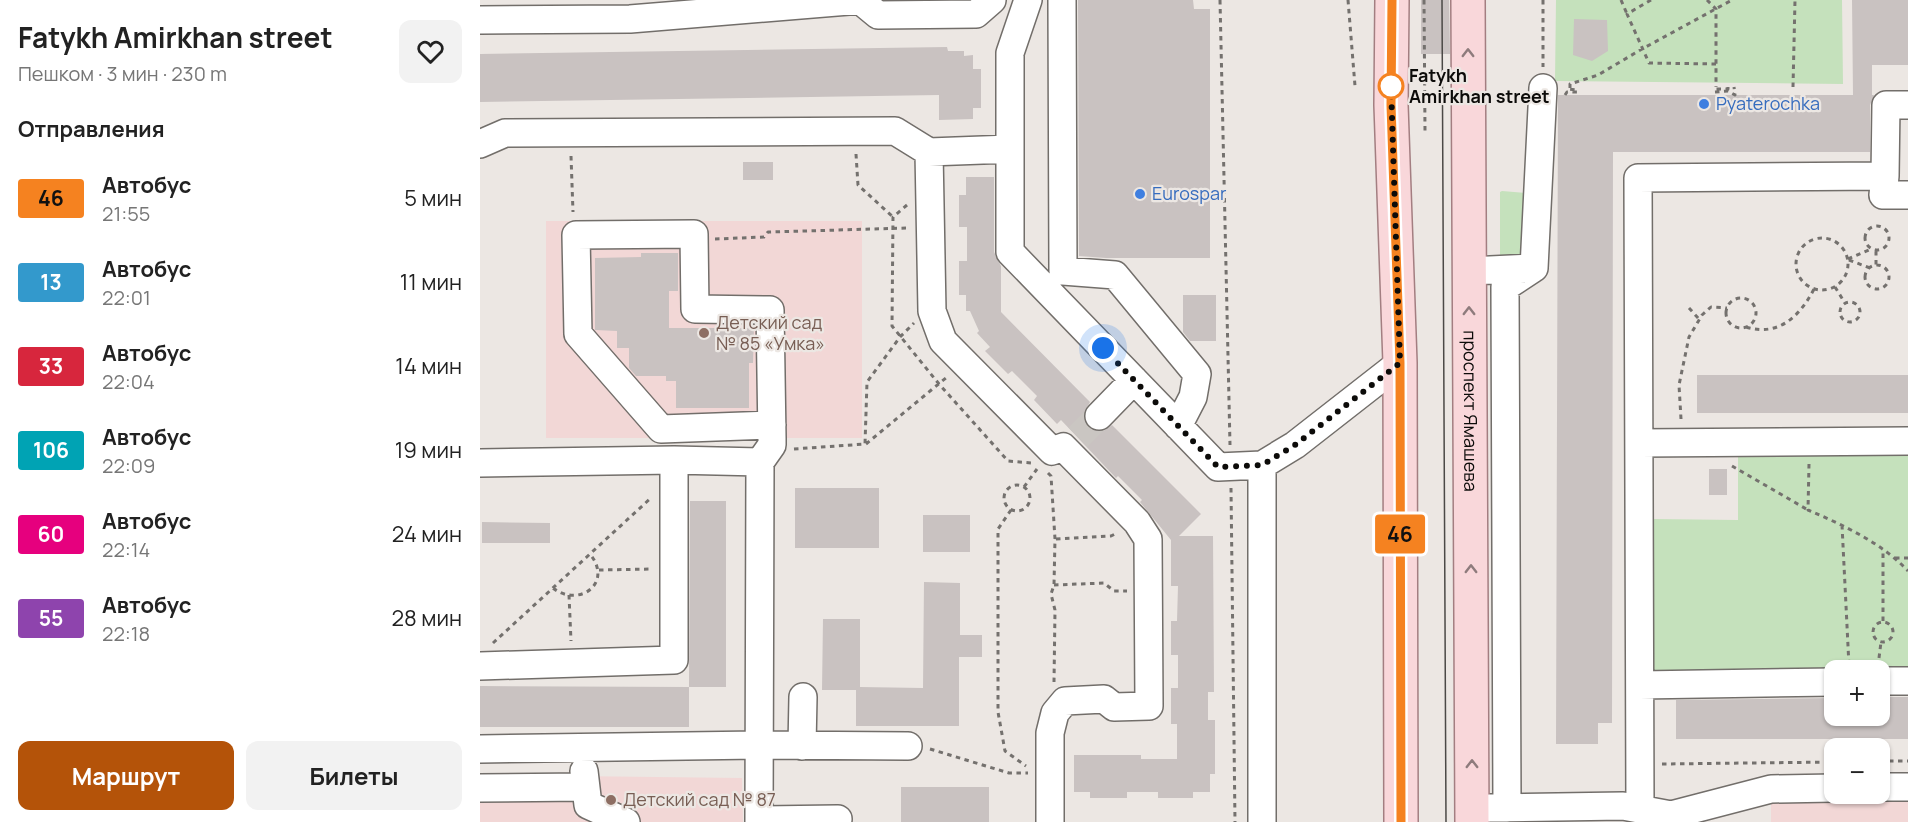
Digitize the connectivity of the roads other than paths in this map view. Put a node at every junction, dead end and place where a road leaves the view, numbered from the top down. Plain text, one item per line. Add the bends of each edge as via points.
1 (861, 0) edge
2 (992, 0) edge
3 (1028, 0) edge
4 (1062, 0) edge
5 (1392, 0) edge
6 (1468, 0) edge
7 (630, 9) edge
8 (480, 20) edge
9 (1561, 89) road end
10 (1908, 105) edge
11 (480, 144) edge
12 (1010, 149) junction
13 (929, 152) junction
14 (1885, 177) junction
15 (1908, 195) edge
16 (1534, 268) junction
17 (1469, 271) junction
18 (1400, 363) junction
19 (1134, 380) junction
20 (1099, 416) tunnel mouth
21 (772, 425) junction
22 (1178, 426) junction
23 (1908, 441) edge
24 (1640, 443) junction
25 (760, 462) junction
26 (480, 463) edge
27 (1262, 465) junction
28 (674, 469) junction
29 (484, 656) edge
30 (1890, 675) edge
31 (1908, 681) edge
32 (1824, 682) edge
33 (1640, 685) junction
34 (803, 697) dead end
35 (759, 746) junction
36 (802, 746) junction
37 (908, 746) road end
38 (584, 748) junction
39 (480, 750) edge
40 (585, 787) junction
41 (1890, 787) edge
42 (1908, 787) edge
43 (1824, 788) edge
44 (480, 789) edge
45 (1507, 808) junction
46 (1641, 809) junction
47 (1472, 815) edge
48 (1535, 815) edge
49 (838, 819) dead end
50 (1675, 820) edge
51 (759, 821) edge
52 (626, 822) edge
53 (1050, 822) edge
54 (1262, 822) edge
55 (1401, 822) edge

1 - 2 lane via 878,15 976,14
1 - 7 lane
3 - 12 lane via 1010,53
4 - 22 lane via 1063,271 1115,275 1197,374 1193,397
5 - 18 main road via 1391,105
17 -> 6 main road, проспект Ямашева
7 - 8 lane
9 - 16 lane
10 - 14 lane via 1886,105
11 - 13 lane via 504,133 894,131
12 - 13 lane
12 - 19 lane via 1010,252
13 - 53 lane via 931,304 943,341 1052,451 1070,442 1148,539 1149,706 1114,707 1104,699 1065,701 1055,713 1050,733
14 - 15 lane via 1883,195
14 - 24 lane via 1638,178
16 - 17 lane
16 - 45 lane via 1505,287
47 -> 17 main road, проспект Ямашева
18 - 27 lane via 1295,445
18 - 55 main road
19 - 20 lane
19 - 22 lane
21 - 21 lane via 770,310 695,309 694,234 576,235 578,334 661,429
21 - 25 lane via 772,445
22 - 27 lane via 1218,467
23 - 24 lane
24 - 33 lane
25 - 28 lane
25 - 35 lane
26 - 28 lane
27 - 54 lane
28 - 29 lane via 674,660 572,663
30 - 31 lane
32 - 33 lane
33 - 46 lane
34 - 36 lane
35 - 36 lane
35 - 38 lane
35 - 51 lane
36 - 37 lane
38 - 39 lane
38 - 40 lane
40 - 44 lane
40 - 52 lane via 588,805
41 - 42 lane
43 - 50 lane via 1771,789
45 - 47 lane
45 - 48 lane
46 - 48 lane via 1623,806
46 - 50 lane
49 - 51 lane

